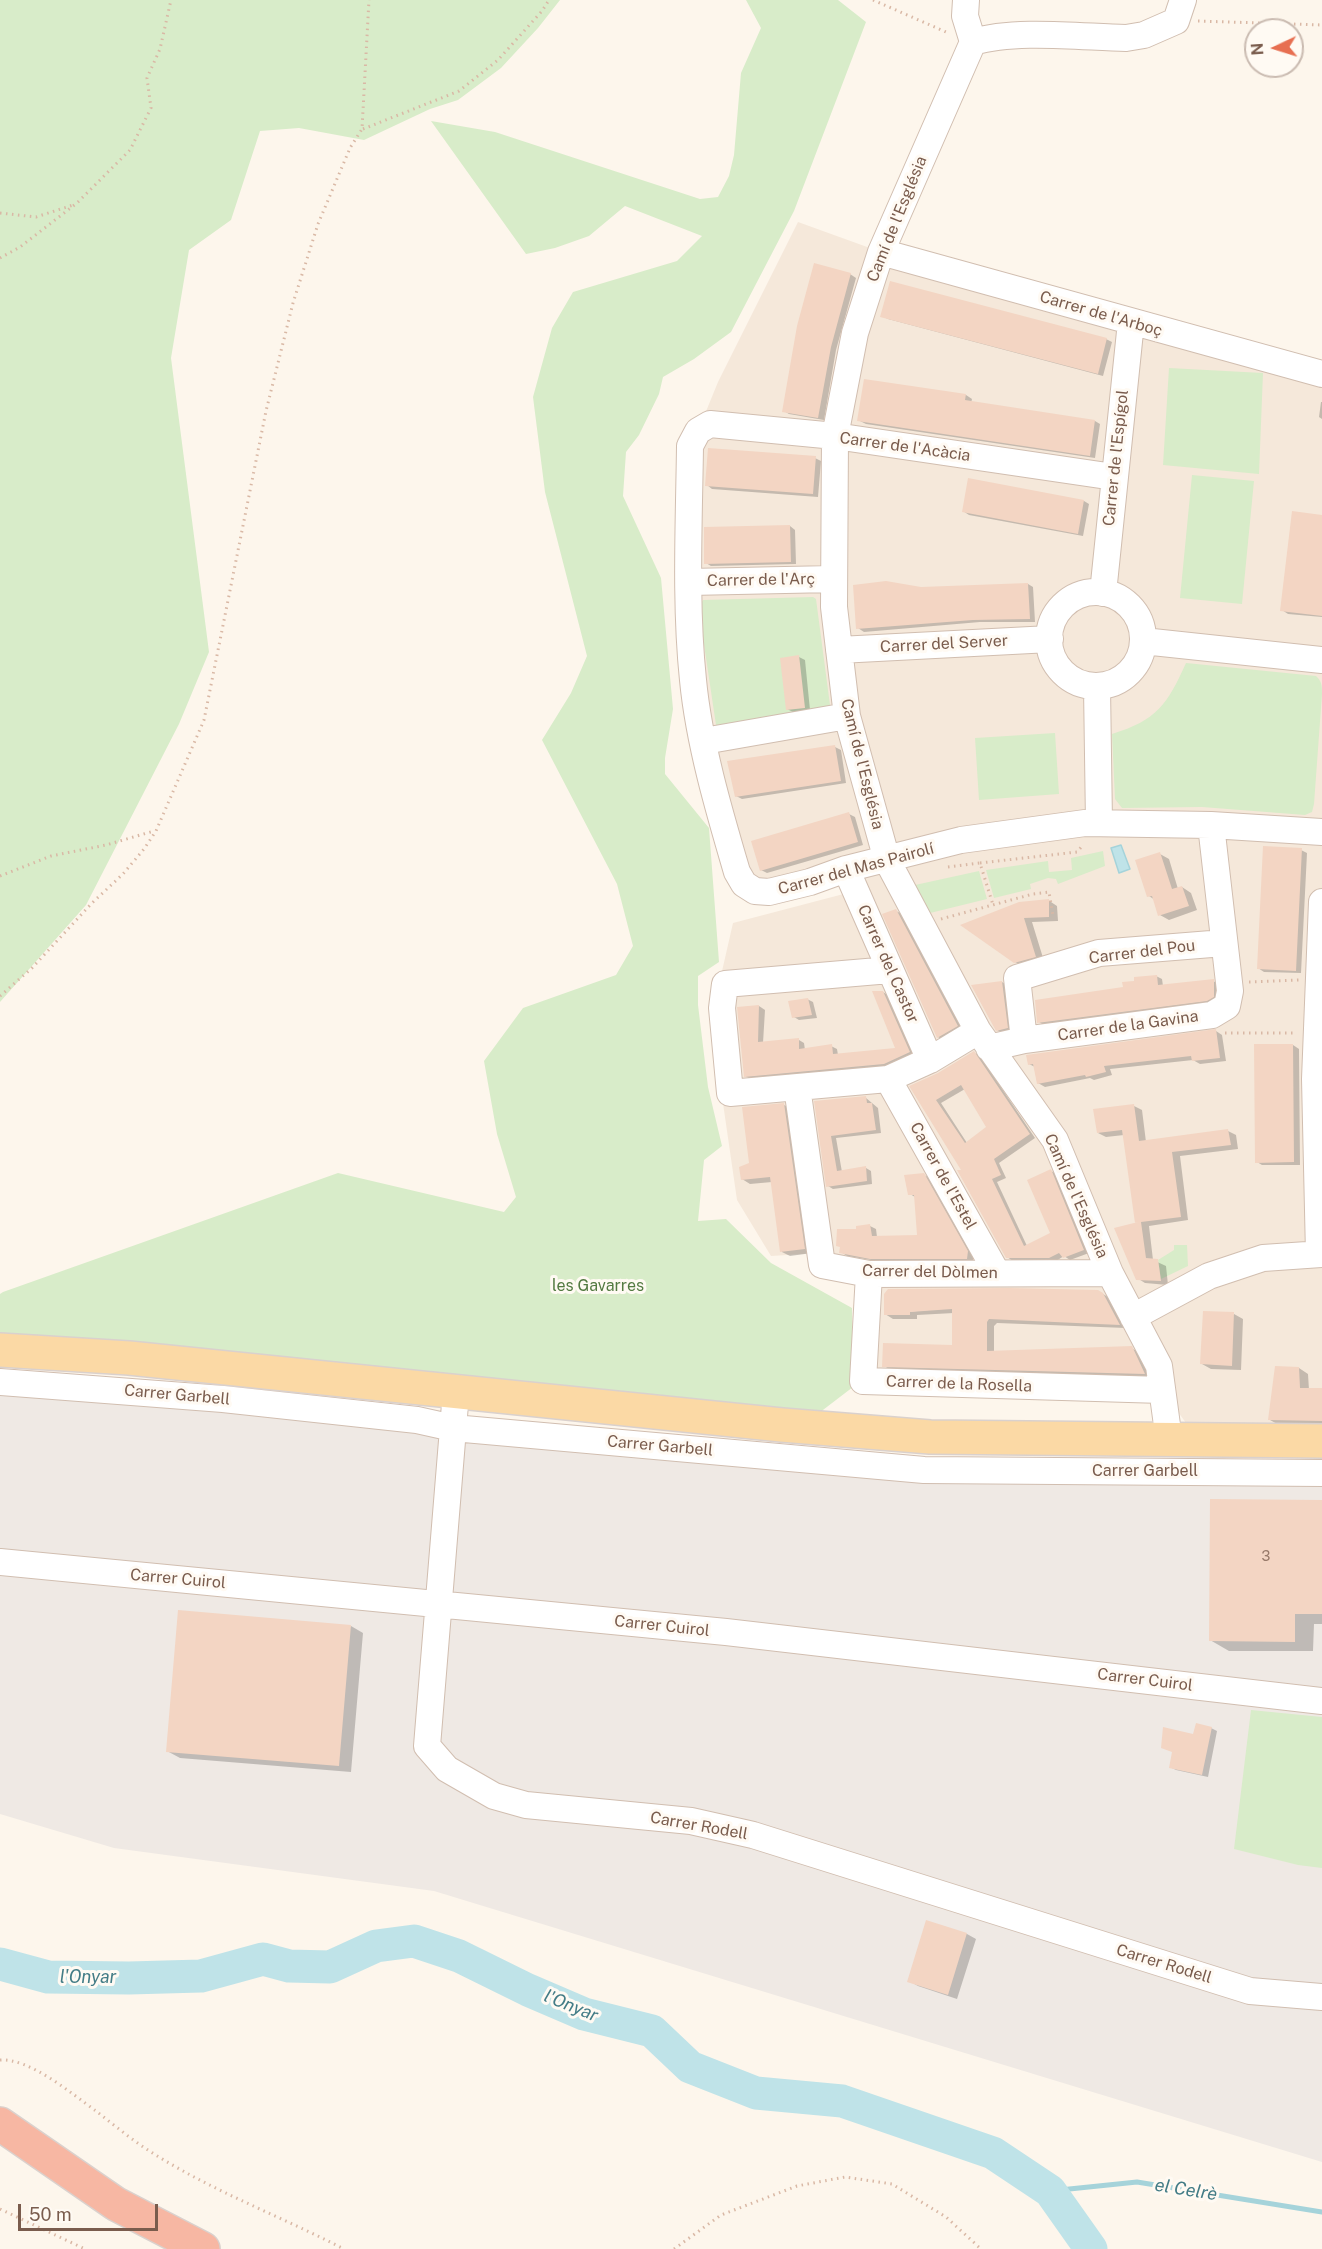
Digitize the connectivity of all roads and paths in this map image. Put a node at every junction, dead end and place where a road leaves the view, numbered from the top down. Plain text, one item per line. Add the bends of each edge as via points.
1 (171, 0) edge
2 (369, 0) edge
3 (549, 0) edge
4 (873, 0) edge
5 (948, 0) edge
6 (966, 0) edge
7 (1180, 10) edge
8 (1322, 25) edge
9 (964, 39) junction
10 (363, 129) junction
11 (77, 203) junction
12 (0, 213) edge
13 (881, 252) junction
14 (0, 258) edge
15 (1131, 322) junction
16 (1322, 374) edge
17 (698, 431) joint
18 (835, 436) junction
19 (1114, 477) junction
20 (833, 579) junction
21 (689, 582) junction
22 (1103, 593) junction
23 (1050, 639) junction
24 (1143, 641) junction
25 (839, 650) junction
26 (1322, 660) edge
27 (1097, 687) junction
28 (847, 716) junction
29 (704, 741) junction
30 (1099, 823) junction
31 (1211, 825) junction
32 (156, 831) junction
33 (1322, 832) edge
34 (922, 851) junction
35 (887, 860) junction
36 (846, 869) junction
37 (0, 876) edge
38 (1322, 902) edge
39 (993, 905) junction
40 (1053, 916) dead end
41 (922, 924) junction
42 (1224, 943) junction
43 (890, 970) junction
44 (1319, 980) junction
45 (1228, 982) junction
46 (0, 996) edge
47 (1212, 1015) junction
48 (1317, 1033) junction
49 (984, 1039) junction
50 (1024, 1040) junction
51 (930, 1060) junction
52 (888, 1079) junction
53 (797, 1087) junction
54 (1320, 1254) edge
55 (997, 1273) junction
56 (869, 1274) junction
57 (1110, 1274) junction
58 (1133, 1317) junction
59 (0, 1350) edge
60 (0, 1382) edge
61 (1162, 1390) junction
62 (456, 1392) junction
63 (453, 1428) junction
64 (1169, 1440) junction
65 (1322, 1441) edge
66 (1322, 1473) edge
67 (0, 1562) edge
68 (438, 1604) junction
69 (1322, 1701) edge
70 (1322, 1996) edge
71 (0, 2060) edge
72 (4, 2127) edge
73 (0, 2209) edge
74 (85, 2249) edge
75 (203, 2249) edge
76 (344, 2249) edge
77 (674, 2249) edge
78 (981, 2249) edge

1 - 11 path via 160,50 147,78 151,108 130,150
2 - 10 path
3 - 10 path via 498,60 459,91
4 - 9 path
5 - 9 street
6 - 9 street
7 - 8 path
7 - 9 street via 1144,35 1126,38
9 - 13 street, Camí de l'Església
10 - 32 path via 318,224 293,303 266,411 204,720
11 - 12 path via 36,217
11 - 14 path
13 - 15 street, Carrer de l'Arboç
13 - 18 street, Camí de l'Església via 855,333
15 - 16 street, Carrer de l'Arboç
15 - 19 street, Carrer de l'Espígol
17 - 18 street, Carrer de l'Acàcia via 710,424
17 - 21 street, Carrer del Mas Pairolí via 690,446
18 - 19 street, Carrer de l'Acàcia
18 - 20 street, Camí de l'Església
19 - 22 street, Carrer de l'Espígol
20 - 21 street, Carrer de l'Arç
20 - 25 street, Camí de l'Església
21 - 29 street, Carrer del Mas Pairolí via 693,681
22 - 23 street via 1084,593 1070,600 1056,615
22 - 24 street via 1123,601 1138,618
23 - 25 street, Carrer del Server
23 - 27 street via 1054,660 1061,671 1074,681
24 - 26 street
24 - 27 street via 1140,657 1125,677
25 - 28 street, Camí de l'Església
27 - 30 street
28 - 29 street
28 - 35 street, Camí de l'Església
29 - 36 street, Carrer del Mas Pairolí via 712,783 737,872 744,884 755,891 769,892
30 - 31 street, Carrer del Mas Pairolí
30 - 34 street, Carrer del Mas Pairolí via 961,840
31 - 33 street, Carrer del Mas Pairolí
31 - 42 street, Carrer de la Gavina
32 - 37 path via 51,856
32 - 46 path via 123,874 32,969
34 - 35 street, Carrer del Mas Pairolí
34 - 39 path via 941,868 980,863
35 - 36 street, Carrer del Mas Pairolí
35 - 41 street, Camí de l'Església
36 - 43 street, Carrer del Castor
38 - 44 street
39 - 40 path via 1049,892
39 - 41 path
41 - 49 street, Camí de l'Església
42 - 45 street, Carrer de la Gavina
42 - 50 street, Carrer del Pou via 1099,953 1017,978
43 - 51 street, Carrer del Castor
43 - 53 street, Carrer de la Gavina via 725,984 722,1008 730,1093
44 - 45 path
44 - 48 street
45 - 47 street, Carrer de la Gavina via 1227,1006
47 - 48 path via 1220,1033
47 - 50 street, Carrer de la Gavina
48 - 54 street
49 - 50 street, Carrer de la Gavina
49 - 51 street, Carrer de la Gavina
49 - 57 street, Camí de l'Església via 1055,1140
51 - 52 street, Carrer de la Gavina
52 - 53 street, Carrer de la Gavina
52 - 55 street, Carrer de l'Estel
53 - 56 street, Carrer del Dòlmen via 822,1265
54 - 58 street via 1263,1258 1209,1276
55 - 56 street, Carrer del Dòlmen
55 - 57 street, Carrer del Dòlmen
56 - 61 street, Carrer de la Rosella via 863,1381
57 - 58 street, Camí de l'Església
58 - 61 street, Camí de l'Església via 1159,1366
59 - 62 main road via 129,1358
60 - 63 street, Carrer Garbell via 224,1399 417,1420
61 - 64 street, Camí de l'Església
62 - 63 street, Carrer Rodell
62 - 64 main road via 930,1437
63 - 66 street, Carrer Garbell via 924,1470
63 - 68 street, Carrer Rodell
64 - 65 main road
67 - 68 street, Carrer Cuirol
68 - 69 street, Carrer Cuirol via 726,1632
68 - 70 street, Carrer Rodell via 427,1746 447,1769 494,1796 526,1805 691,1821 753,1835 1250,1991
71 - 76 path via 27,2066 152,2152 226,2193
72 - 75 highway via 116,2204
73 - 74 path
77 - 78 path via 721,2215 797,2186 845,2177 892,2184 946,2217

